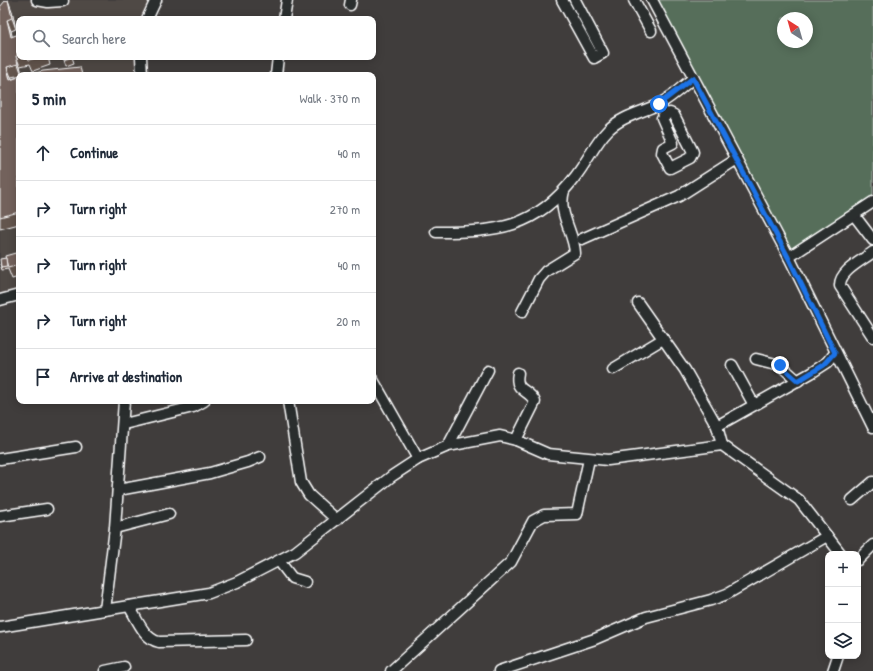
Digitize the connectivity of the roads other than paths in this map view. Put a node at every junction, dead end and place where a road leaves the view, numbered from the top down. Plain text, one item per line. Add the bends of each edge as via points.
1 (38, 0) edge
2 (156, 0) edge
3 (286, 0) edge
4 (562, 0) edge
5 (575, 0) edge
6 (634, 0) edge
7 (652, 0) edge
8 (63, 1) edge
9 (148, 16) edge
10 (284, 16) edge
11 (651, 31) dead end
12 (141, 60) edge
13 (278, 60) edge
14 (142, 72) edge
15 (276, 72) edge
16 (693, 78) junction
17 (659, 104) junction
18 (665, 115) junction
19 (737, 160) junction
20 (564, 191) junction
21 (873, 202) edge
22 (854, 215) junction
23 (436, 232) dead end
24 (582, 239) dead end
25 (873, 240) edge
26 (873, 252) edge
27 (788, 257) junction
28 (16, 296) edge
29 (0, 300) edge
30 (638, 303) dead end
31 (522, 312) dead end
32 (873, 337) edge
33 (662, 339) junction
34 (835, 353) junction
35 (756, 359) dead end
36 (732, 365) dead end
37 (613, 369) dead end
38 (488, 370) dead end
39 (518, 373) dead end
40 (798, 381) junction
41 (376, 385) edge
42 (124, 404) edge
43 (198, 404) edge
44 (288, 404) edge
45 (754, 405) junction
46 (124, 424) junction
47 (717, 426) junction
48 (873, 427) edge
49 (516, 440) junction
50 (722, 445) junction
51 (448, 446) junction
52 (76, 447) dead end
53 (260, 457) dead end
54 (0, 459) edge
55 (418, 459) junction
56 (589, 459) junction
57 (873, 482) edge
58 (118, 490) junction
59 (852, 500) dead end
60 (47, 508) dead end
61 (169, 514) dead end
62 (0, 516) edge
63 (337, 520) junction
64 (115, 528) junction
65 (827, 536) junction
66 (873, 545) edge
67 (839, 551) edge
68 (861, 557) edge
69 (279, 561) junction
70 (305, 582) dead end
71 (130, 606) junction
72 (105, 610) junction
73 (0, 627) edge
74 (246, 640) dead end
75 (837, 659) edge
76 (124, 667) dead end
77 (105, 671) edge
78 (391, 671) edge
79 (499, 671) edge
80 (833, 671) edge

1 - 8 street
2 - 9 street
3 - 10 street
4 - 5 street via 594,58 603,53
6 - 11 street
7 - 16 street
12 - 14 street
13 - 15 street
16 - 17 street
16 - 19 street
17 - 18 street
17 - 20 street via 627,118 608,130
18 - 18 street via 662,118 673,143 663,148 662,153 670,168 690,158 692,152 674,115
19 - 24 street via 679,196
19 - 27 street
20 - 23 street via 535,214 516,224 482,231
20 - 31 street via 561,199 563,211 575,253 538,279
21 - 22 street
22 - 25 street
22 - 27 street
26 - 32 street via 844,274 840,286
27 - 34 street
28 - 29 street
30 - 33 street
33 - 37 street
33 - 47 street via 685,370
34 - 40 street via 824,365
34 - 48 street
35 - 40 street via 780,365
36 - 45 street
38 - 51 street
39 - 49 street via 518,385 535,402
40 - 45 street
41 - 55 street
42 - 46 street
43 - 46 street
44 - 63 street via 301,482 309,495
45 - 47 street
46 - 58 street
47 - 50 street
49 - 51 street via 500,436
49 - 56 street via 548,454
50 - 56 street via 624,458
50 - 65 street via 798,500
51 - 55 street
52 - 54 street
53 - 58 street via 210,473
55 - 63 street via 392,476
56 - 78 street via 577,514 544,515 533,521 511,562
57 - 59 street
58 - 64 street
60 - 62 street
61 - 64 street
63 - 69 street
64 - 72 street
65 - 67 street
65 - 79 street via 727,594 646,617 596,639
66 - 68 street
69 - 70 street via 292,578
69 - 71 street via 209,593
71 - 72 street
71 - 74 street via 146,635 153,641
72 - 73 street
75 - 80 street
76 - 77 street

